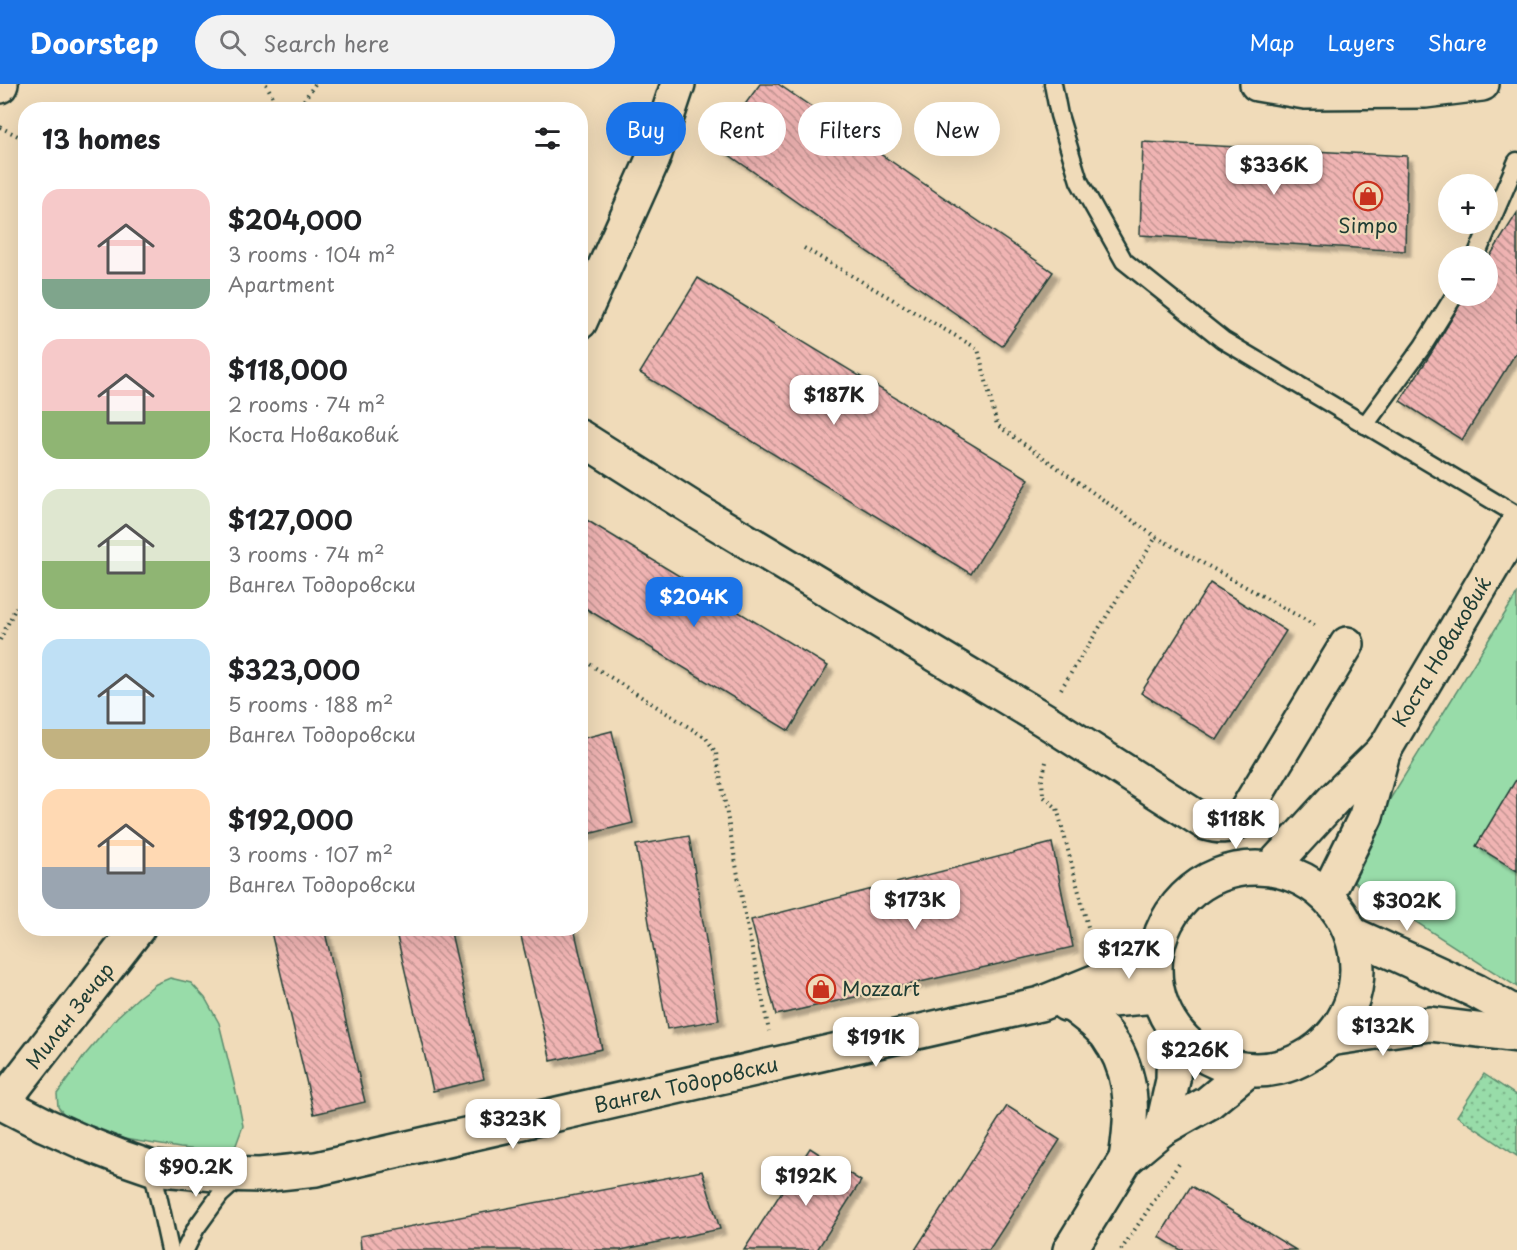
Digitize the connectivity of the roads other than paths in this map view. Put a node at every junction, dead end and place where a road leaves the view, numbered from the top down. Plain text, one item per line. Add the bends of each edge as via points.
1 (678, 84) edge
2 (1053, 84) edge
3 (1257, 84) edge
4 (1482, 84) edge
5 (1517, 161) edge
6 (1480, 246) edge
7 (588, 304) edge
8 (1448, 306) edge
9 (1365, 424) junction
10 (588, 441) edge
11 (1517, 515) edge
12 (1517, 525) edge
13 (1347, 644) road end
14 (1384, 749) junction
15 (1271, 868) junction
16 (1327, 895) junction
17 (1352, 934) junction
18 (132, 936) edge
19 (1153, 958) junction
20 (1156, 996) junction
21 (1056, 1004) junction
22 (1517, 1014) edge
23 (1174, 1031) junction
24 (1517, 1035) edge
25 (1329, 1039) junction
26 (1248, 1070) junction
27 (1, 1102) edge
28 (1162, 1129) junction
29 (1126, 1159) junction
30 (152, 1168) junction
31 (243, 1175) junction
32 (170, 1250) edge
33 (185, 1250) edge
34 (1070, 1250) edge

1 - 7 street via 652,159
2 - 9 lane via 1079,181 1124,261 1223,340
3 - 4 street via 1305,92 1425,91
5 - 6 lane
8 - 9 lane
9 - 11 lane
10 - 13 street via 1214,826 1240,821
12 - 14 street, Коста Новаковиќ
14 - 15 street, Коста Новаковиќ
14 - 16 street, Коста Новаковиќ via 1366,816
15 - 16 street via 1301,877
15 - 19 street via 1230,869 1192,888 1166,919
16 - 17 street
17 - 22 street
17 - 25 street via 1357,979 1345,1022
18 - 27 street, Милан Зечар
19 - 20 street
19 - 21 street, Вангел Тодоровски
20 - 21 street, Вангел Тодоровски
20 - 23 street
21 - 29 street via 1105,1032 1122,1059 1130,1096
21 - 31 street, Вангел Тодоровски via 316,1169
23 - 26 street via 1207,1059
23 - 28 street via 1173,1080
24 - 25 street via 1430,1024
25 - 26 street via 1292,1063
26 - 28 street via 1208,1103
27 - 30 street, Вангел Тодоровски via 85,1143
28 - 29 street
29 - 34 street
30 - 31 street, Вангел Тодоровски
30 - 32 lane
31 - 33 lane via 219,1195

